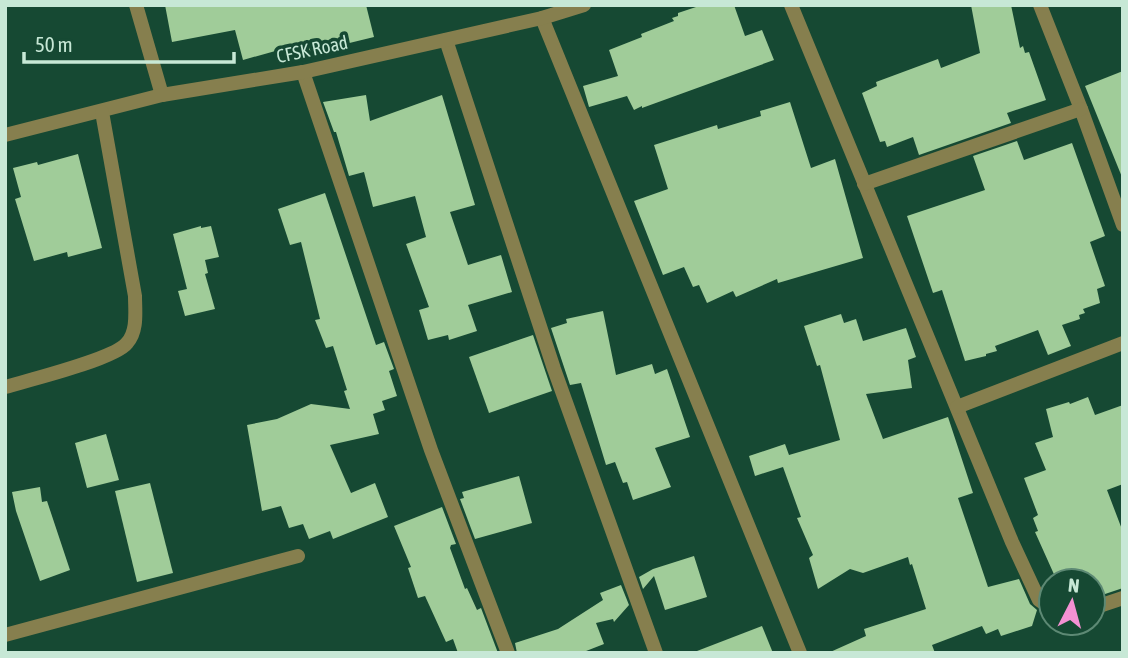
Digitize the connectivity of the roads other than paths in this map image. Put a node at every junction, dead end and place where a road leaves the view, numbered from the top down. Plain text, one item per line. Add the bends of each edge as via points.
1 (136, 5) edge
2 (584, 5) edge
3 (791, 5) edge
4 (1040, 5) edge
5 (541, 18) junction
6 (446, 40) junction
7 (303, 72) junction
8 (162, 95) junction
9 (1081, 109) junction
10 (102, 112) junction
11 (5, 135) edge
12 (864, 184) junction
13 (1123, 225) edge
14 (1123, 343) edge
15 (5, 387) edge
16 (957, 407) junction
17 (298, 555) dead end
18 (1037, 595) edge
19 (5, 635) edge
20 (508, 653) edge
21 (656, 653) edge
22 (800, 653) edge

1 - 8 street
2 - 5 street, CFSK Road
3 - 12 street
4 - 9 street
5 - 6 street, CFSK Road
5 - 22 street
6 - 7 street, CFSK Road
6 - 21 street via 555,369
7 - 8 street, CFSK Road
7 - 20 street via 431,450
8 - 10 street, CFSK Road
9 - 12 street
9 - 13 street
10 - 11 street, CFSK Road
10 - 15 street via 135,296 135,327 127,344 105,356
12 - 16 street
14 - 16 street
16 - 18 street
17 - 19 street

